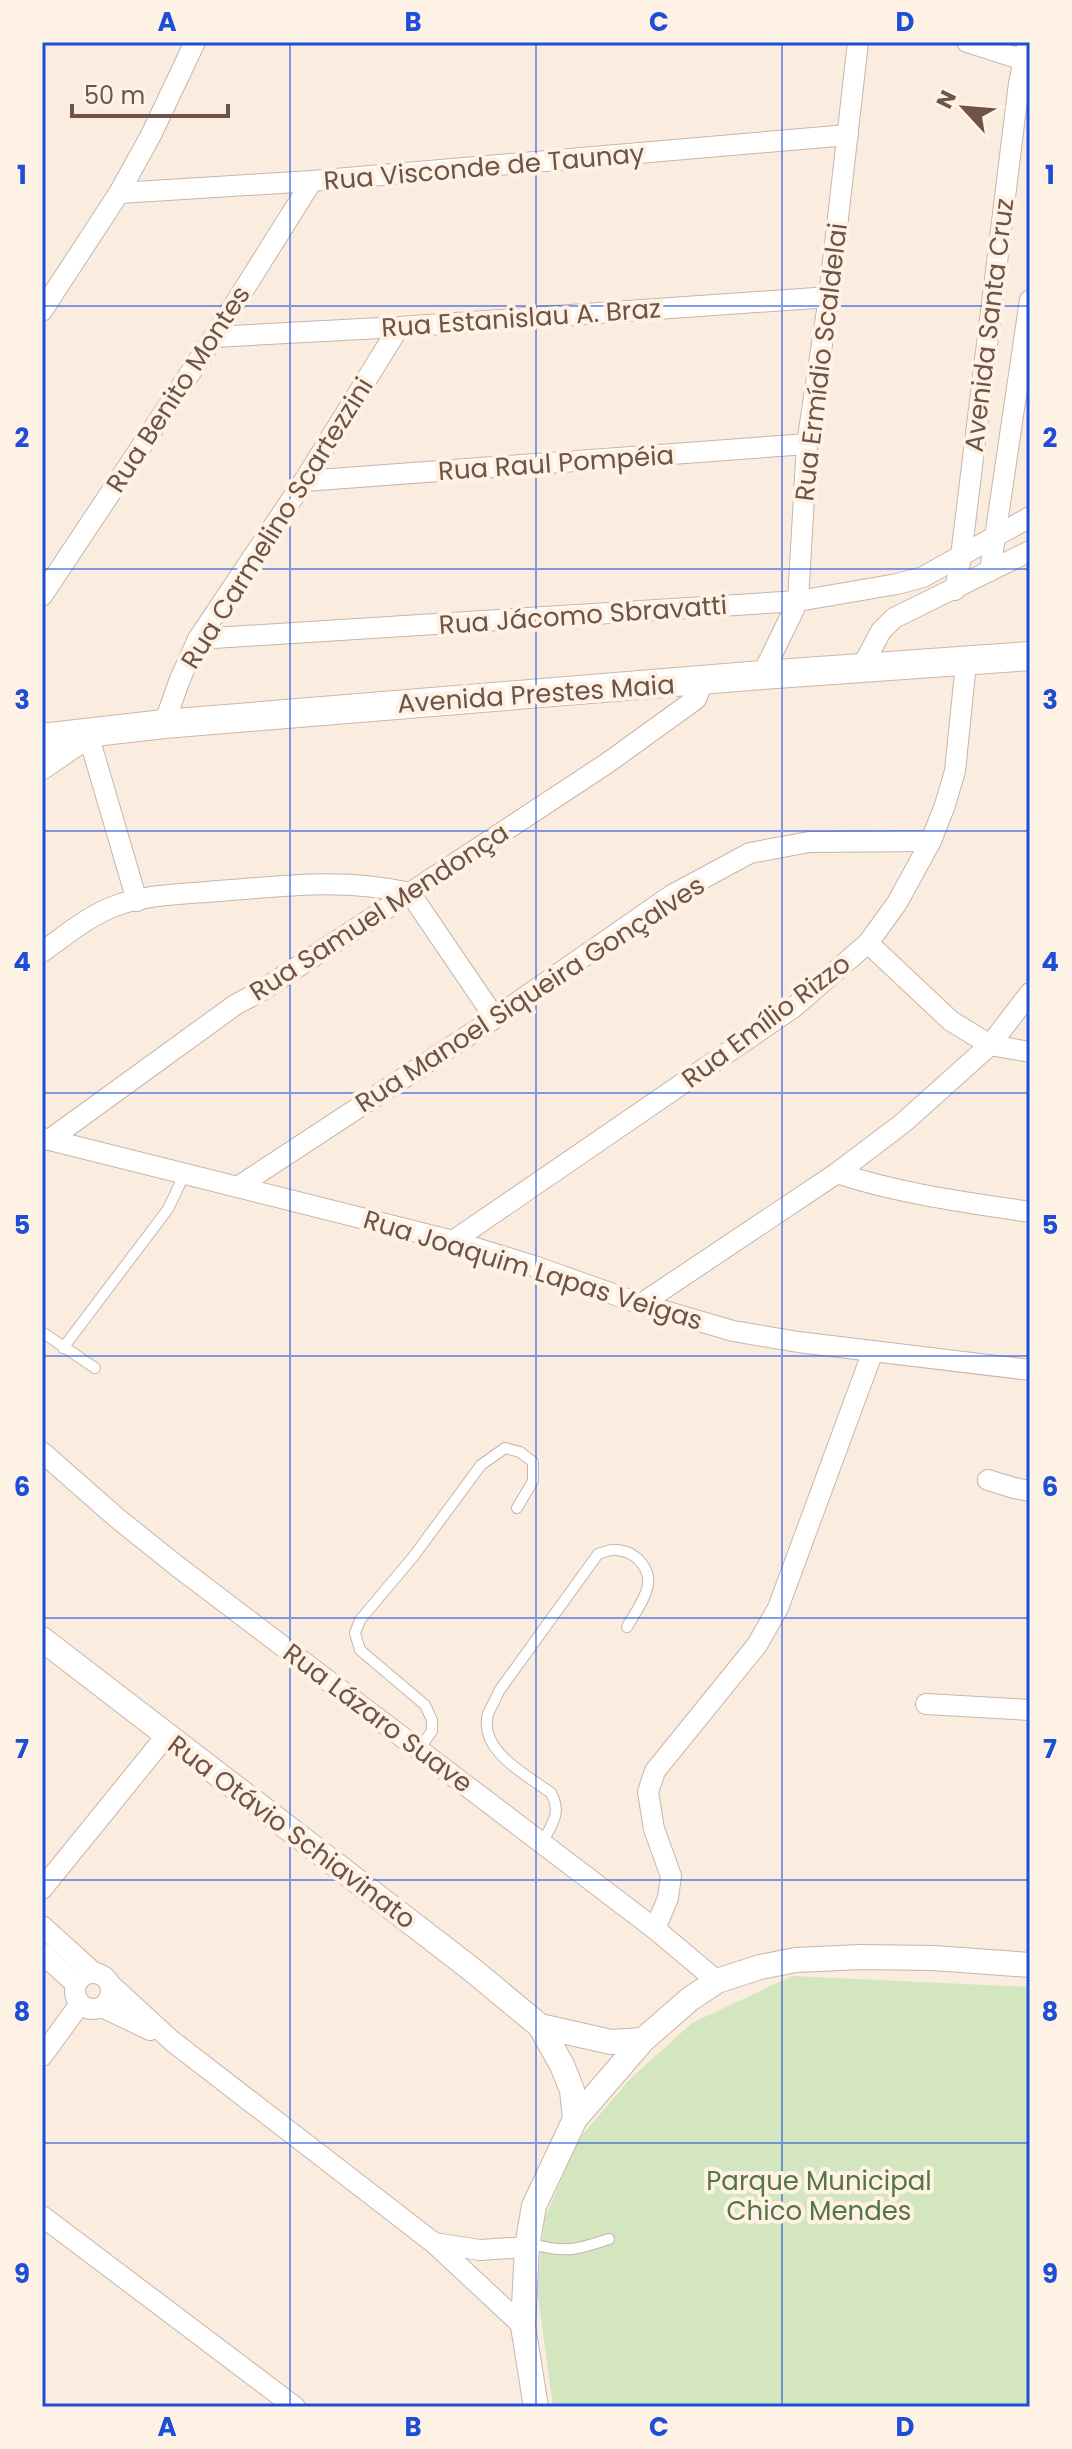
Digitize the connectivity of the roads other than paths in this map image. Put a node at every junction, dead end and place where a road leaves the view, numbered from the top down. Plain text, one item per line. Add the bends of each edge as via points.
1 (195, 42) edge
2 (858, 42) edge
3 (967, 42) edge
4 (1027, 54) edge
5 (848, 135) junction
6 (312, 181) junction
7 (119, 193) junction
8 (829, 297) junction
9 (1030, 300) edge
10 (42, 311) edge
11 (399, 327) junction
12 (214, 337) junction
13 (807, 444) junction
14 (304, 481) junction
15 (1030, 517) edge
16 (996, 535) junction
17 (1030, 551) edge
18 (961, 556) junction
19 (990, 571) junction
20 (955, 590) junction
21 (42, 596) edge
22 (798, 601) junction
23 (198, 639) junction
24 (1030, 656) edge
25 (966, 663) junction
26 (862, 667) junction
27 (762, 675) junction
28 (703, 681) junction
29 (164, 724) junction
30 (88, 734) junction
31 (42, 738) edge
32 (42, 765) edge
33 (931, 841) junction
34 (410, 893) junction
35 (137, 901) junction
36 (868, 943) junction
37 (42, 952) edge
38 (1030, 993) edge
39 (495, 1018) junction
40 (990, 1045) junction
41 (1030, 1052) edge
42 (45, 1139) edge
43 (185, 1173) junction
44 (837, 1173) junction
45 (239, 1186) junction
46 (1030, 1212) edge
47 (453, 1241) junction
48 (641, 1304) junction
49 (42, 1332) edge
50 (63, 1348) junction
51 (873, 1351) junction
52 (95, 1368) dead end
53 (1030, 1370) edge
54 (42, 1452) edge
55 (988, 1480) dead end
56 (1030, 1491) edge
57 (517, 1508) dead end
58 (627, 1627) dead end
59 (42, 1639) edge
60 (926, 1704) dead end
61 (1030, 1710) edge
62 (166, 1736) junction
63 (419, 1749) junction
64 (542, 1843) junction
65 (42, 1889) edge
66 (42, 1926) edge
67 (655, 1929) junction
68 (42, 1953) edge
69 (1030, 1965) edge
70 (717, 1981) junction
71 (111, 1985) junction
72 (83, 1987) junction
73 (102, 2007) junction
74 (540, 2026) junction
75 (643, 2040) junction
76 (172, 2041) junction
77 (42, 2056) edge
78 (575, 2119) junction
79 (42, 2216) edge
80 (609, 2239) dead end
81 (434, 2243) junction
82 (528, 2245) junction
83 (523, 2326) junction
84 (295, 2407) edge
85 (536, 2407) edge

1 - 7 street
2 - 5 street, Rua Ermídio Scaldelai
3 - 4 street
4 - 18 street, Avenida Santa Cruz
5 - 6 street, Rua Visconde de Taunay
5 - 8 street, Rua Ermídio Scaldelai
6 - 7 street, Rua Visconde de Taunay
6 - 12 street, Rua Benito Montes
7 - 10 street
8 - 11 street, Rua Estanislau A. Braz
8 - 13 street, Rua Ermídio Scaldelai
9 - 16 street, Avenida Santa Cruz
11 - 12 street, Rua Estanislau A. Braz
11 - 14 street, Rua Carmelino Scartezzini
12 - 21 street, Rua Benito Montes
13 - 14 street, Rua Raul Pompéia
13 - 22 street, Rua Ermídio Scaldelai
14 - 23 street, Rua Carmelino Scartezzini
15 - 16 street, Rua Jácomo Sbravatti
16 - 18 street, Rua Jácomo Sbravatti
16 - 19 street, Avenida Santa Cruz
17 - 19 street
18 - 20 street, Avenida Santa Cruz
18 - 22 street, Rua Jácomo Sbravatti via 923,577
19 - 20 street
20 - 26 street via 894,618
22 - 23 street, Rua Jácomo Sbravatti
22 - 27 street, Rua Ermídio Scaldelai
23 - 29 street, Rua Carmelino Scartezzini
24 - 25 main road, Avenida Prestes Maia
25 - 26 main road, Avenida Prestes Maia
25 - 33 street, Rua Emílio Rizzo via 955,771
26 - 27 main road, Avenida Prestes Maia
27 - 28 main road, Avenida Prestes Maia
28 - 29 main road, Avenida Prestes Maia
28 - 34 street, Rua Samuel Mendonça via 696,699 665,722
29 - 30 main road, Avenida Prestes Maia
30 - 31 main road, Avenida Prestes Maia
30 - 32 main road
30 - 35 street
33 - 36 street, Rua Emílio Rizzo
33 - 39 street, Rua Manoel Siqueira Gonçalves via 809,842 750,853 672,895
34 - 35 street via 333,883
34 - 39 street
34 - 42 street, Rua Samuel Mendonça via 235,1005
35 - 37 street via 95,915
36 - 40 street via 951,1021
36 - 47 street, Rua Emílio Rizzo via 794,1007
38 - 40 street
39 - 45 street, Rua Manoel Siqueira Gonçalves
40 - 41 street
40 - 44 street via 903,1123
42 - 43 street, Rua Joaquim Lapas Veigas
43 - 45 street, Rua Joaquim Lapas Veigas
43 - 50 lane via 168,1209
44 - 46 street via 923,1196
44 - 48 street
45 - 47 street, Rua Joaquim Lapas Veigas
47 - 48 street, Rua Joaquim Lapas Veigas
48 - 51 street, Rua Joaquim Lapas Veigas via 733,1331
49 - 50 lane
50 - 52 lane
51 - 53 street, Rua Joaquim Lapas Veigas
51 - 67 street via 778,1608 757,1645 655,1771 648,1792 671,1876
54 - 63 street, Rua Lázaro Suave via 177,1566
55 - 56 street
57 - 63 lane via 533,1481 533,1462 505,1448 481,1465 360,1620 355,1633 360,1650 425,1705 432,1720 432,1731
58 - 64 lane via 647,1590 648,1572 641,1561 616,1549 598,1554 499,1691 487,1717 497,1753 556,1802 557,1815
59 - 62 street, Rua Otávio Schiavinato
60 - 61 street
62 - 65 street
62 - 74 street, Rua Otávio Schiavinato
63 - 64 street, Rua Lázaro Suave
64 - 67 street, Rua Lázaro Suave
66 - 72 street
67 - 70 street, Rua Lázaro Suave
68 - 72 street
69 - 70 street via 933,1958 796,1960
70 - 75 street
71 - 72 street via 104,1976
71 - 73 street
71 - 76 street
72 - 73 street via 90,2010
72 - 77 street
73 - 76 street
74 - 75 street, Rua Otávio Schiavinato via 611,2042
74 - 78 street, Rua Otávio Schiavinato via 572,2090
75 - 78 street
76 - 81 street
78 - 82 street via 534,2206
79 - 84 street
80 - 82 lane via 576,2250
81 - 82 street via 480,2250
81 - 83 street
82 - 83 street
83 - 85 street

